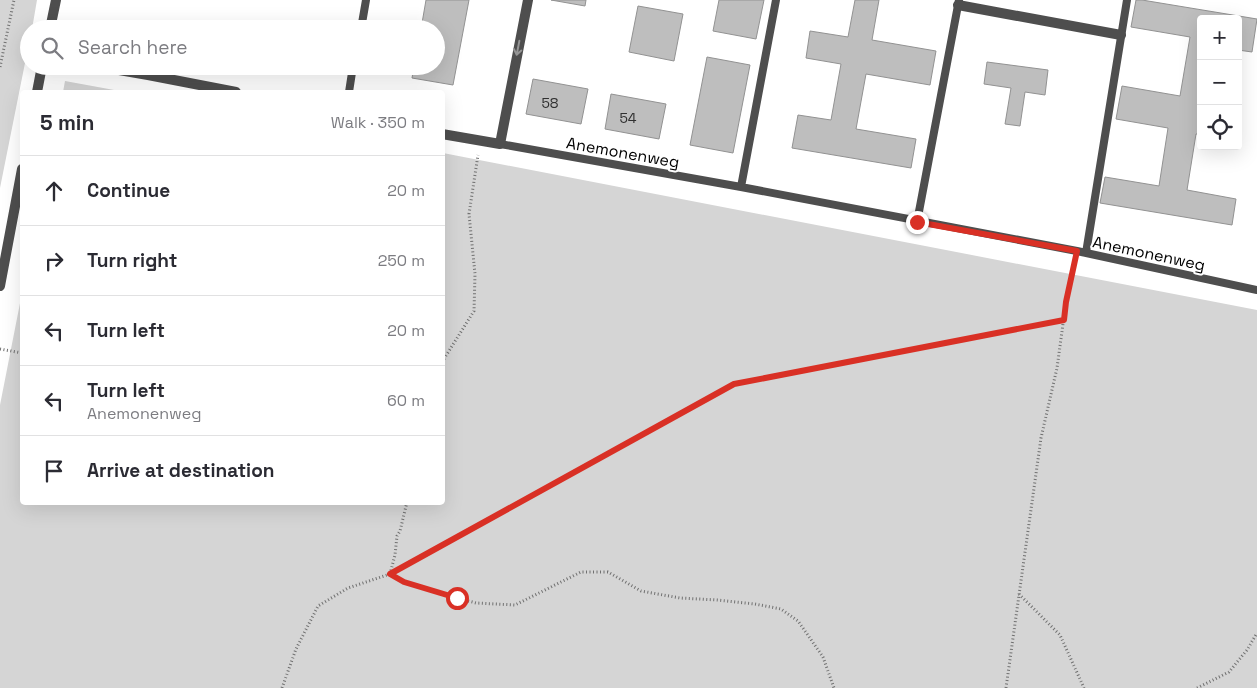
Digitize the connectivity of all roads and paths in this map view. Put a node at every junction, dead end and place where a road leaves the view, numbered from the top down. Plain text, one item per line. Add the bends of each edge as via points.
1 (14, 0) edge
2 (56, 0) edge
3 (366, 0) edge
4 (528, 0) edge
5 (776, 0) edge
6 (1127, 0) edge
7 (958, 2) edge
8 (52, 20) edge
9 (363, 20) edge
10 (1121, 35) junction
11 (0, 67) edge
12 (40, 75) edge
13 (148, 75) edge
14 (352, 75) edge
15 (37, 90) edge
16 (226, 90) edge
17 (348, 90) edge
18 (445, 134) edge
19 (480, 140) junction
20 (500, 144) junction
21 (20, 180) edge
22 (741, 187) junction
23 (917, 222) junction
24 (1077, 251) junction
25 (1086, 253) junction
26 (0, 286) edge
27 (1257, 290) edge
28 (1064, 320) junction
29 (0, 349) edge
30 (20, 353) edge
31 (445, 357) edge
32 (406, 505) edge
33 (390, 574) junction
34 (1018, 594) junction
35 (1257, 633) edge
36 (282, 688) edge
37 (834, 688) edge
38 (1006, 688) edge
39 (1084, 688) edge
40 (1197, 688) edge

1 - 11 path
2 - 8 street
3 - 9 lane
4 -> 20 street
5 - 22 lane
6 - 10 lane
7 - 10 street
7 - 23 lane
10 - 25 lane
12 - 15 street
13 - 16 street
14 - 17 lane
18 - 19 street
19 - 20 street
19 - 31 path via 469,214 476,274 474,311
20 - 22 lane, Anemonenweg
21 - 26 street
22 - 23 lane, Anemonenweg
23 - 24 lane, Anemonenweg
24 - 25 lane, Anemonenweg
24 - 28 path
25 - 27 lane, Anemonenweg
28 - 33 path via 734,384
28 - 34 path via 1041,438
29 - 30 path
32 - 33 path
33 - 36 path via 348,588 318,606 296,649
33 - 37 path via 404,582 476,603 515,605 581,572 608,572 641,591 781,609 798,621 823,657
34 - 38 path
34 - 39 path via 1060,634
35 - 40 path via 1229,672

